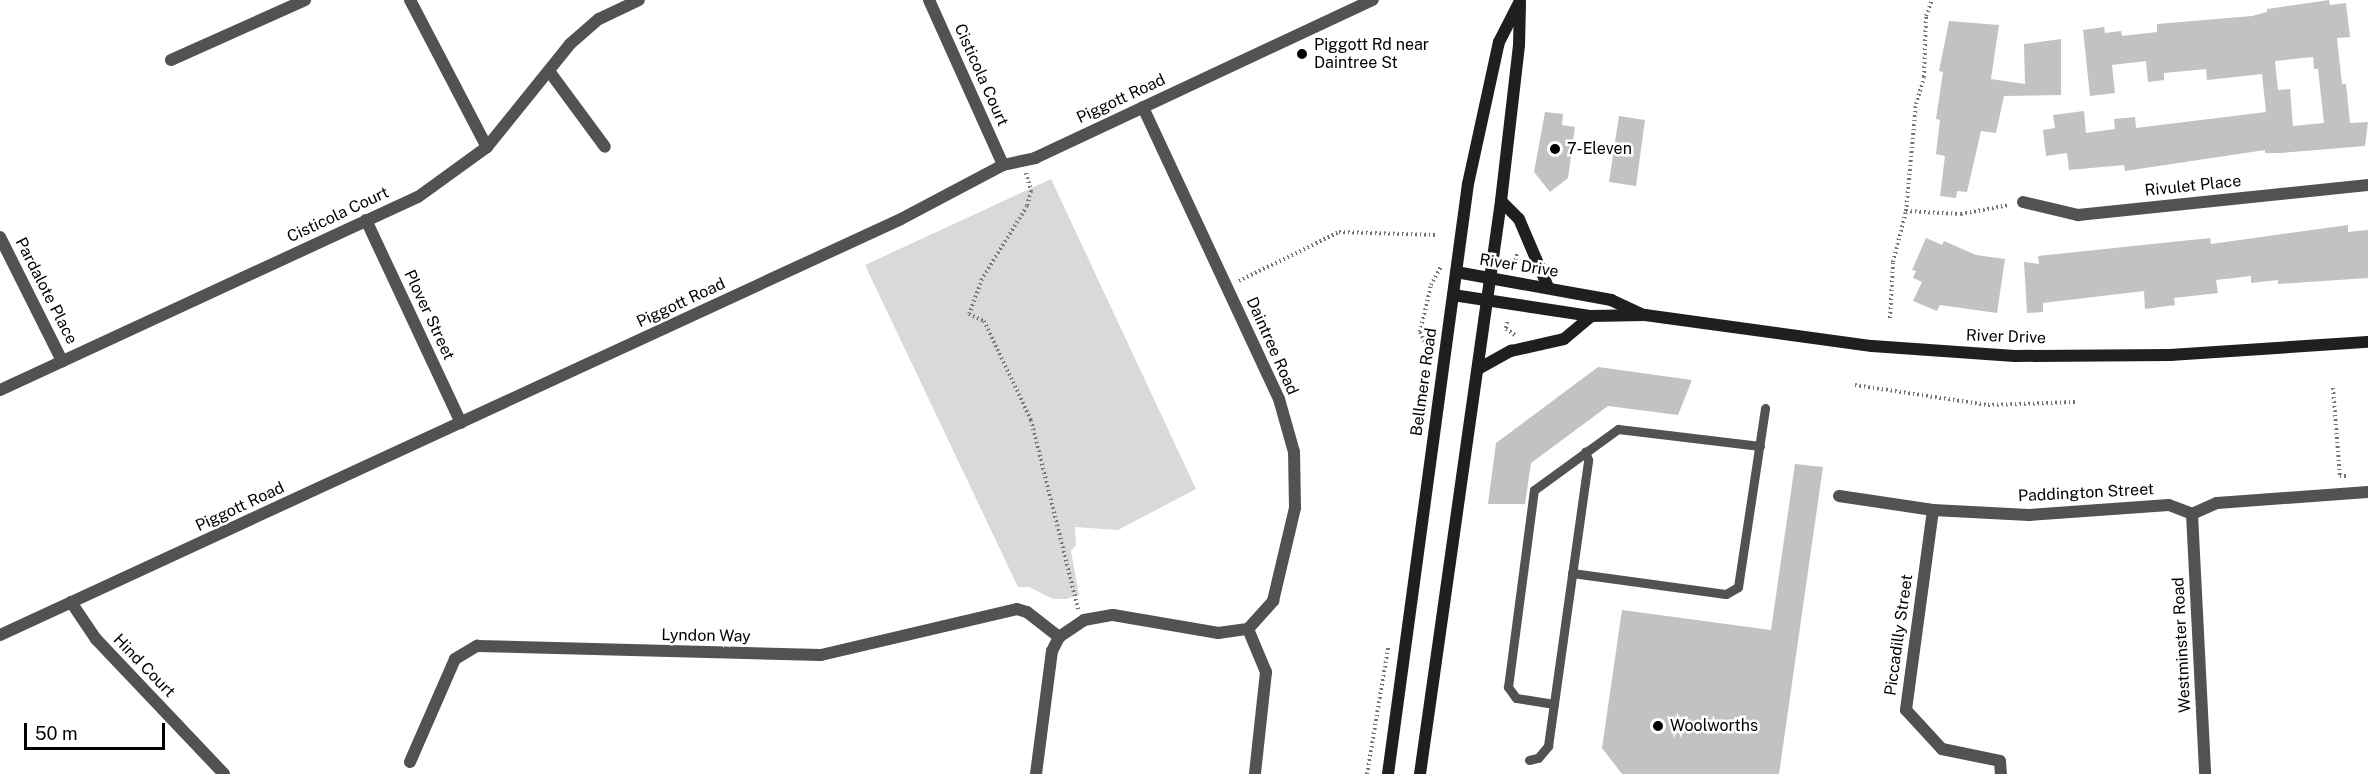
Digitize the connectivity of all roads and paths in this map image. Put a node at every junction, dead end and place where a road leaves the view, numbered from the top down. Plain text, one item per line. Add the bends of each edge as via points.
1 (305, 0) edge
2 (410, 0) edge
3 (639, 0) edge
4 (929, 0) edge
5 (1373, 0) edge
6 (1932, 0) edge
7 (1521, 1) edge
8 (171, 60) dead end
9 (549, 71) junction
10 (1143, 107) junction
11 (487, 147) junction
12 (604, 147) dead end
13 (1020, 161) junction
14 (1003, 165) junction
15 (2368, 185) edge
16 (1501, 201) junction
17 (2023, 202) joint
18 (1906, 211) junction
19 (366, 220) junction
20 (1437, 235) dead end
21 (0, 237) edge
22 (1522, 252) dead end
23 (1456, 272) junction
24 (1514, 272) dead end
25 (1490, 278) junction
26 (1227, 286) junction
27 (1548, 287) junction
28 (1453, 295) junction
29 (1487, 300) junction
30 (1645, 315) junction
31 (1591, 316) junction
32 (1890, 318) dead end
33 (1507, 322) dead end
34 (1498, 327) dead end
35 (1506, 329) junction
36 (1519, 340) dead end
37 (2368, 342) edge
38 (62, 360) junction
39 (1478, 369) junction
40 (1855, 385) dead end
41 (2333, 388) dead end
42 (0, 390) edge
43 (2074, 402) dead end
44 (1765, 408) dead end
45 (461, 423) junction
46 (1760, 446) junction
47 (1585, 451) junction
48 (2355, 476) dead end
49 (2368, 492) edge
50 (1839, 496) dead end
51 (1933, 510) junction
52 (2192, 514) junction
53 (1572, 573) junction
54 (71, 602) junction
55 (1084, 620) junction
56 (1248, 629) junction
57 (0, 635) edge
58 (1059, 637) junction
59 (1554, 704) junction
60 (1530, 760) dead end
61 (410, 762) dead end
62 (224, 774) edge
63 (1036, 774) edge
64 (1255, 774) edge
65 (1388, 774) edge
66 (1420, 774) edge
67 (2001, 774) edge
68 (2205, 774) edge

1 - 8 street
2 - 11 street
3 - 9 street, Cisticola Court via 599,20 570,44
4 - 14 street, Cisticola Court
5 - 10 street, Piggott Road
6 - 18 path via 1926,16 1924,77 1916,104
7 - 16 main road, Bellmere Road via 1520,45
7 - 23 main road, Bellmere Road via 1499,42 1468,184
9 - 11 street, Cisticola Court
9 - 12 street
10 - 13 street, Piggott Road via 1035,158
10 - 26 street, Daintree Road
11 - 19 street, Cisticola Court via 418,197
13 - 14 street, Piggott Road
13 - 55 path via 1030,190 1027,206 982,279 969,314 984,321 1031,420 1072,597
14 - 45 street, Piggott Road via 901,219
15 - 17 street, Rivulet Place via 2078,215
16 - 25 main road, Bellmere Road
16 - 27 main road via 1519,219
17 - 18 path via 1961,214
18 - 32 path via 1893,262
19 - 38 street, Cisticola Court
19 - 45 street, Plover Street
20 - 26 path via 1338,232
21 - 38 street, Pardalote Place
22 - 24 path via 1516,254
23 - 25 main road, River Drive
23 - 28 main road, Bellmere Road
25 - 27 main road, River Drive
25 - 29 main road, Bellmere Road
26 - 56 street, Daintree Road via 1279,399 1293,452 1295,508 1284,565 1273,601
27 - 30 main road, River Drive via 1611,300
28 - 29 main road, River Drive
28 - 65 main road, Bellmere Road
29 - 31 main road, River Drive
29 - 39 main road, Bellmere Road
30 - 31 main road, River Drive
30 - 37 main road, River Drive via 1872,346 2015,356 2170,355
31 - 39 main road via 1563,339 1511,351
33 - 35 path
34 - 35 path
35 - 36 path
38 - 42 street, Cisticola Court
39 - 66 main road, Bellmere Road
40 - 43 path via 1988,405
41 - 48 path via 2340,476
44 - 46 lane
45 - 54 street, Piggott Road
46 - 47 lane via 1618,429
46 - 53 lane via 1741,581 1733,591
47 - 53 lane via 1588,460
47 - 59 lane via 1534,490 1522,573 1509,692 1516,698
49 - 52 street via 2217,503
50 - 51 street, Paddington Street
51 - 52 street, Paddington Street via 2029,515 2169,505
51 - 67 street, Piccadilly Street via 1906,710 1942,748 2000,761
52 - 68 street, Westminster Road
53 - 59 lane
54 - 57 street, Piggott Road
54 - 62 street, Hind Court via 96,639
55 - 56 street via 1113,615 1218,633
55 - 58 street
56 - 64 street via 1266,672
58 - 61 street, Lyndon Way via 1027,612 1017,609 821,655 477,646 455,659
58 - 63 street via 1052,651
59 - 60 lane via 1548,746 1538,758

